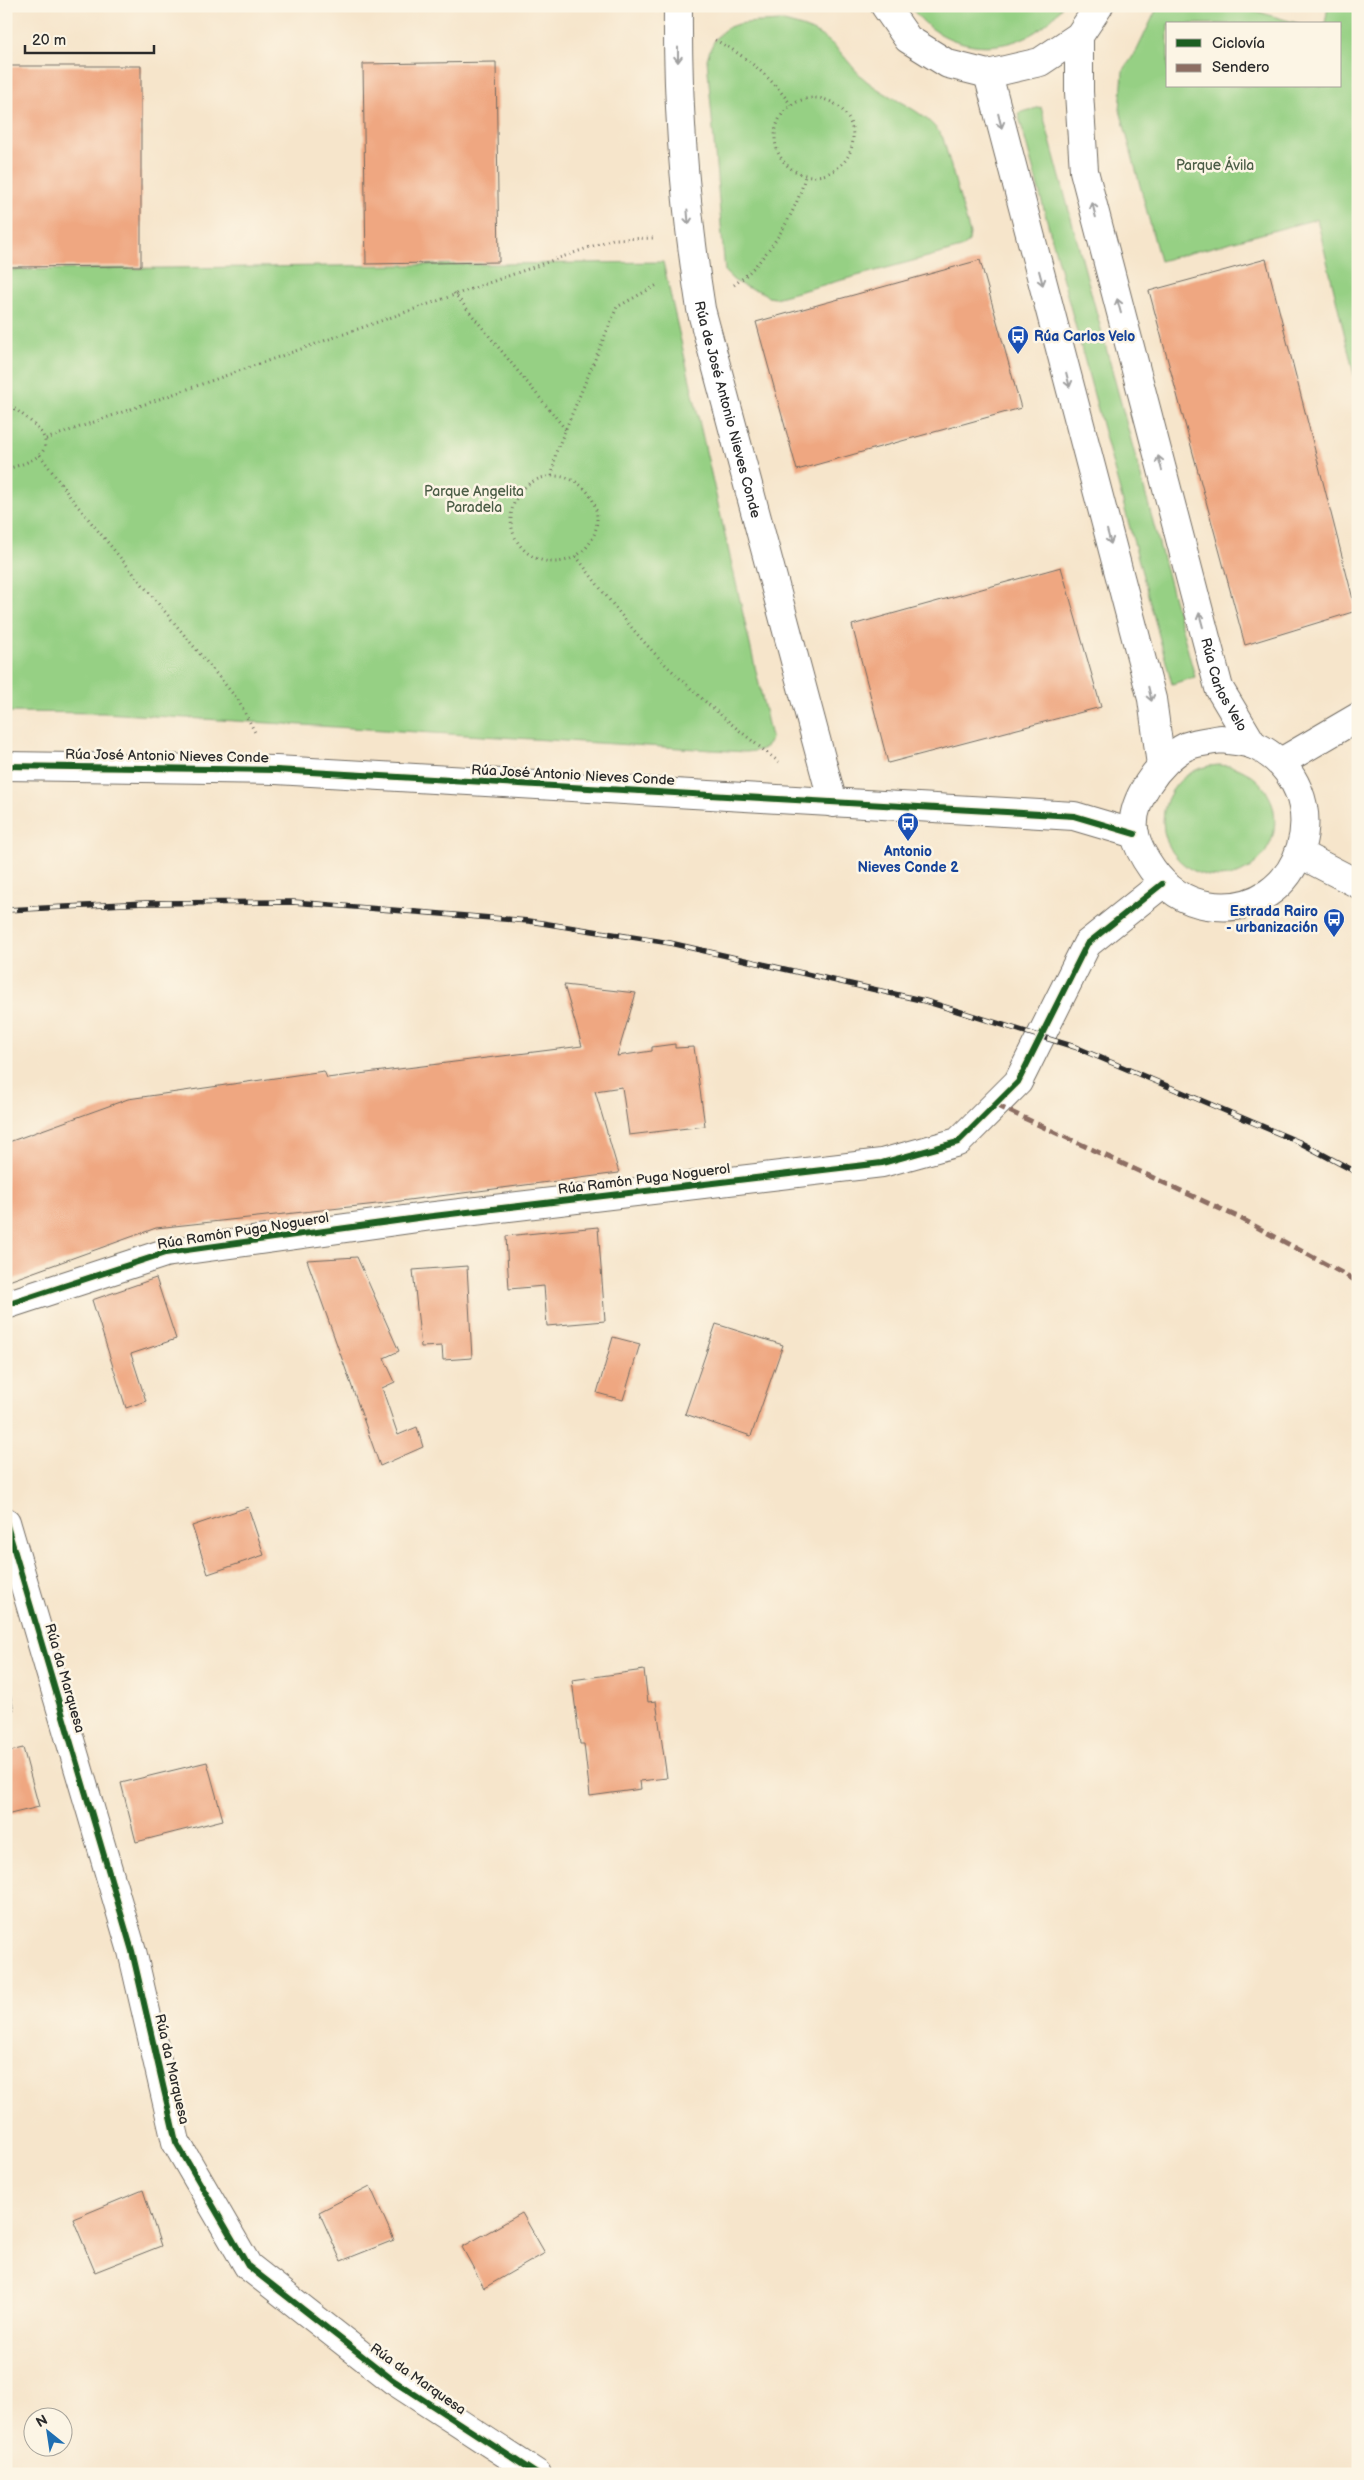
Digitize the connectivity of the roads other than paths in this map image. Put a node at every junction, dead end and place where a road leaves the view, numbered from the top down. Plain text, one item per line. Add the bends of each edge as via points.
1 (678, 6) edge
2 (886, 6) edge
3 (1098, 6) edge
4 (1080, 36) junction
5 (988, 74) junction
6 (1358, 717) edge
7 (1253, 745) junction
8 (1281, 762) junction
9 (1161, 765) junction
10 (6, 766) edge
11 (833, 803) junction
12 (1134, 834) junction
13 (1300, 854) junction
14 (1162, 884) junction
15 (1358, 884) edge
16 (6, 1305) edge
17 (6, 1522) edge
18 (537, 2474) edge

1 -> 11 street, Rúa de José Antonio Nieves Conde via 680,138 701,309
2 - 5 street via 908,39 948,64
3 - 4 street
4 - 5 street via 1040,62
7 -> 4 street, Rúa Carlos Velo via 1219,688 1084,171 1079,92
5 -> 9 street via 1152,699
6 - 8 street
7 - 8 street
7 - 9 street via 1221,739 1188,746
8 - 13 street via 1299,790 1306,822
9 - 12 street via 1143,792
10 - 11 street, Rúa José Antonio Nieves Conde via 276,770
11 - 12 street, Rúa José Antonio Nieves Conde via 1074,816
12 - 14 street via 1144,857
13 - 14 street via 1282,882 1255,901 1222,908 1190,902
13 - 15 street
14 - 16 street, Rúa Ramón Puga Noguerol via 1088,944 1018,1082 958,1142 882,1163 425,1217 164,1252
17 - 18 street, Rúa da Marquesa via 132,1951 176,2142 248,2266 393,2380

